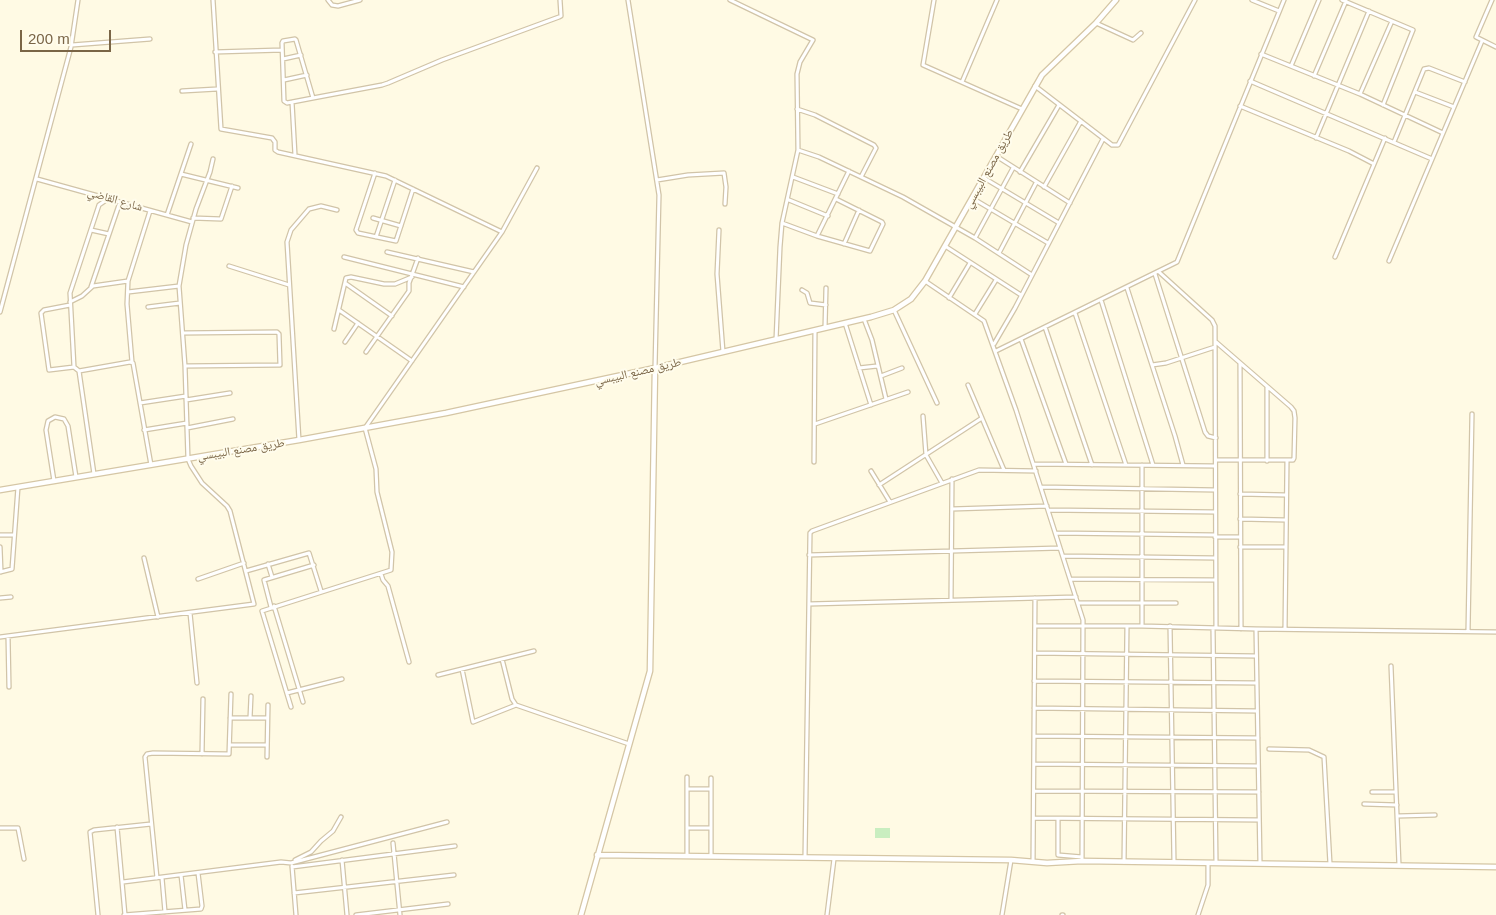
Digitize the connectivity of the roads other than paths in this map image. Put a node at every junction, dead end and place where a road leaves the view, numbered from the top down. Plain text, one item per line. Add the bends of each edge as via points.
1 (78, 0) edge
2 (213, 0) edge
3 (328, 0) edge
4 (360, 0) edge
5 (560, 0) edge
6 (628, 0) edge
7 (730, 0) edge
8 (934, 0) edge
9 (997, 0) edge
10 (1116, 0) edge
11 (1195, 0) edge
12 (1252, 0) edge
13 (1284, 0) edge
14 (1319, 0) edge
15 (1492, 0) edge
16 (1344, 1) edge
17 (1279, 11) junction
18 (1369, 11) junction
19 (1392, 21) junction
20 (1096, 23) junction
21 (1141, 33) dead end
22 (150, 39) dead end
23 (1482, 41) junction
24 (72, 45) junction
25 (1496, 47) edge
26 (282, 50) junction
27 (215, 52) junction
28 (1261, 54) junction
29 (301, 55) junction
30 (283, 59) junction
31 (1291, 66) junction
32 (307, 75) junction
33 (1314, 76) junction
34 (284, 80) junction
35 (1250, 81) junction
36 (962, 82) junction
37 (1465, 82) junction
38 (1338, 85) junction
39 (1035, 86) junction
40 (217, 89) junction
41 (182, 91) dead end
42 (1415, 92) junction
43 (1360, 94) junction
44 (314, 98) junction
45 (292, 102) junction
46 (1383, 105) junction
47 (1059, 106) junction
48 (1240, 106) junction
49 (1454, 108) junction
50 (798, 109) junction
51 (1022, 110) junction
52 (1326, 113) junction
53 (1406, 116) junction
54 (1081, 122) junction
55 (1443, 133) junction
56 (1316, 138) junction
57 (1385, 138) junction
58 (1103, 139) junction
59 (1394, 142) junction
60 (191, 144) dead end
61 (798, 150) junction
62 (295, 155) junction
63 (996, 156) junction
64 (213, 159) dead end
65 (1432, 159) junction
66 (1374, 164) junction
67 (1013, 167) junction
68 (538, 168) dead end
69 (849, 171) junction
70 (1020, 172) junction
71 (375, 173) junction
72 (181, 174) junction
73 (793, 177) junction
74 (861, 177) junction
75 (984, 178) junction
76 (37, 179) junction
77 (207, 180) junction
78 (395, 180) junction
79 (657, 180) junction
80 (1036, 183) junction
81 (232, 186) junction
82 (1044, 187) junction
83 (238, 188) dead end
84 (1002, 188) junction
85 (413, 189) junction
86 (838, 194) junction
87 (108, 198) junction
88 (972, 198) junction
89 (788, 200) junction
90 (836, 200) junction
91 (120, 202) junction
92 (1070, 202) junction
93 (1026, 203) junction
94 (725, 204) dead end
95 (991, 209) junction
96 (337, 210) dead end
97 (859, 210) junction
98 (150, 211) junction
99 (167, 215) junction
100 (828, 216) junction
101 (373, 218) dead end
102 (193, 220) junction
103 (381, 220) junction
104 (782, 223) junction
105 (1015, 223) junction
106 (1059, 223) junction
107 (401, 226) junction
108 (956, 226) junction
109 (91, 230) junction
110 (719, 230) dead end
111 (502, 232) junction
112 (109, 234) junction
113 (817, 236) junction
114 (376, 237) junction
115 (976, 238) junction
116 (844, 244) junction
117 (1048, 244) junction
118 (945, 246) junction
119 (387, 252) dead end
120 (999, 252) junction
121 (1335, 257) dead end
122 (344, 258) dead end
123 (418, 258) junction
124 (1389, 261) dead end
125 (970, 263) junction
126 (229, 266) dead end
127 (474, 272) junction
128 (1157, 273) junction
129 (1032, 274) junction
130 (413, 275) junction
131 (996, 280) junction
132 (128, 281) junction
133 (925, 281) junction
134 (345, 283) junction
135 (289, 285) junction
136 (179, 286) junction
137 (464, 286) junction
138 (91, 287) junction
139 (826, 288) dead end
140 (1127, 288) junction
141 (802, 290) dead end
142 (128, 292) junction
143 (1021, 295) junction
144 (949, 298) junction
145 (1101, 300) junction
146 (180, 303) junction
147 (70, 304) junction
148 (826, 305) junction
149 (148, 307) dead end
150 (339, 310) junction
151 (894, 310) junction
152 (0, 312) edge
153 (1075, 313) junction
154 (975, 314) junction
155 (392, 316) junction
156 (864, 319) junction
157 (358, 322) junction
158 (845, 323) junction
159 (1045, 327) junction
160 (825, 328) junction
161 (334, 330) dead end
162 (815, 330) junction
163 (183, 333) junction
164 (378, 336) junction
165 (1021, 339) junction
166 (776, 340) junction
167 (1216, 341) junction
168 (344, 342) dead end
169 (994, 345) junction
170 (1216, 347) junction
171 (996, 351) junction
172 (366, 352) dead end
173 (723, 352) junction
174 (1182, 358) junction
175 (412, 360) junction
176 (132, 362) junction
177 (1240, 363) junction
178 (1152, 365) junction
179 (186, 366) junction
180 (877, 366) junction
181 (74, 367) junction
182 (655, 368) junction
183 (859, 368) junction
184 (902, 368) dead end
185 (79, 370) junction
186 (881, 376) junction
187 (968, 385) dead end
188 (1267, 387) junction
189 (908, 392) dead end
190 (230, 393) dead end
191 (186, 398) junction
192 (886, 399) junction
193 (140, 403) junction
194 (937, 403) dead end
195 (871, 405) junction
196 (1472, 414) dead end
197 (923, 416) dead end
198 (982, 418) junction
199 (233, 419) dead end
200 (815, 424) junction
201 (187, 425) junction
202 (365, 428) junction
203 (144, 430) junction
204 (1216, 438) junction
205 (299, 440) junction
206 (926, 455) junction
207 (188, 458) junction
208 (1216, 460) junction
209 (1241, 460) junction
210 (1267, 461) junction
211 (1286, 461) junction
212 (814, 462) dead end
213 (1034, 464) junction
214 (1066, 464) junction
215 (151, 465) junction
216 (1092, 465) junction
217 (1126, 465) junction
218 (1142, 465) junction
219 (1153, 465) junction
220 (1183, 465) junction
221 (1216, 466) junction
222 (1004, 470) junction
223 (871, 471) dead end
224 (1036, 471) junction
225 (94, 474) junction
226 (76, 477) junction
227 (952, 479) junction
228 (54, 481) junction
229 (942, 483) junction
230 (879, 485) junction
231 (1041, 486) junction
232 (18, 487) junction
233 (1142, 488) junction
234 (0, 490) edge
235 (1216, 490) junction
236 (1240, 494) junction
237 (1286, 495) junction
238 (890, 502) junction
239 (1048, 508) junction
240 (952, 509) junction
241 (1142, 511) junction
242 (1215, 512) junction
243 (1240, 519) junction
244 (1285, 520) junction
245 (1056, 533) junction
246 (1142, 534) junction
247 (0, 535) edge
248 (15, 535) junction
249 (1215, 536) junction
250 (1240, 537) junction
251 (0, 546) edge
252 (1240, 546) junction
253 (1285, 546) junction
254 (1060, 548) junction
255 (951, 551) junction
256 (809, 555) junction
257 (1063, 556) junction
258 (1142, 557) junction
259 (144, 558) dead end
260 (1215, 558) junction
261 (244, 563) junction
262 (268, 564) junction
263 (314, 565) junction
264 (246, 571) junction
265 (1, 572) edge
266 (381, 574) junction
267 (272, 577) junction
268 (198, 579) dead end
269 (1070, 579) junction
270 (1142, 580) junction
271 (1216, 580) junction
272 (321, 591) junction
273 (11, 597) dead end
274 (1076, 597) junction
275 (0, 598) edge
276 (1035, 598) junction
277 (951, 600) junction
278 (1078, 603) junction
279 (1142, 603) junction
280 (1176, 603) dead end
281 (808, 604) junction
282 (273, 607) junction
283 (190, 613) junction
284 (158, 617) junction
285 (1035, 626) junction
286 (1084, 626) junction
287 (1127, 626) junction
288 (1142, 626) junction
289 (1170, 626) junction
290 (1215, 628) junction
291 (1241, 628) junction
292 (1256, 629) junction
293 (1285, 629) junction
294 (1468, 631) junction
295 (1496, 632) edge
296 (8, 636) junction
297 (0, 637) edge
298 (534, 651) dead end
299 (1034, 653) junction
300 (1084, 654) junction
301 (1127, 654) junction
302 (1170, 655) junction
303 (1214, 655) junction
304 (1256, 656) junction
305 (502, 659) junction
306 (410, 662) dead end
307 (1391, 666) dead end
308 (462, 669) junction
309 (438, 675) dead end
310 (342, 679) dead end
311 (1034, 681) junction
312 (1084, 682) junction
313 (1126, 682) junction
314 (1171, 682) junction
315 (1214, 683) junction
316 (1257, 683) junction
317 (197, 684) dead end
318 (9, 687) dead end
319 (299, 690) junction
320 (287, 693) junction
321 (230, 694) dead end
322 (250, 696) dead end
323 (202, 698) dead end
324 (303, 702) dead end
325 (268, 705) dead end
326 (516, 705) junction
327 (291, 707) dead end
328 (1034, 708) junction
329 (1083, 709) junction
330 (1126, 709) junction
331 (1171, 710) junction
332 (1214, 710) junction
333 (1257, 711) junction
334 (230, 718) junction
335 (250, 718) junction
336 (267, 718) junction
337 (1034, 736) junction
338 (1083, 736) junction
339 (1126, 736) junction
340 (1172, 737) junction
341 (1214, 738) junction
342 (1258, 738) junction
343 (629, 744) junction
344 (230, 745) junction
345 (267, 745) junction
346 (1269, 748) dead end
347 (202, 754) junction
348 (267, 757) dead end
349 (1034, 764) junction
350 (1083, 764) junction
351 (1126, 764) junction
352 (1172, 765) junction
353 (1215, 766) junction
354 (1258, 766) junction
355 (687, 777) dead end
356 (711, 778) dead end
357 (687, 789) junction
358 (711, 789) junction
359 (1034, 791) junction
360 (1126, 791) junction
361 (1082, 792) junction
362 (1173, 792) junction
363 (1215, 792) junction
364 (1258, 792) junction
365 (1372, 792) dead end
366 (1396, 792) junction
367 (1364, 804) dead end
368 (1397, 805) junction
369 (1398, 816) junction
370 (1435, 816) dead end
371 (341, 817) dead end
372 (1034, 818) junction
373 (1058, 819) junction
374 (1082, 819) junction
375 (1125, 819) junction
376 (1173, 820) junction
377 (1259, 820) junction
378 (1216, 821) junction
379 (447, 822) dead end
380 (151, 824) junction
381 (0, 828) edge
382 (117, 828) junction
383 (687, 828) junction
384 (711, 828) junction
385 (393, 843) dead end
386 (455, 846) dead end
387 (309, 854) junction
388 (394, 855) junction
389 (597, 855) junction
390 (687, 856) junction
391 (711, 856) junction
392 (310, 858) junction
393 (806, 858) junction
394 (24, 859) dead end
395 (834, 859) junction
396 (1082, 859) junction
397 (342, 860) junction
398 (1011, 860) junction
399 (1033, 862) junction
400 (1124, 862) junction
401 (1174, 862) junction
402 (1208, 862) junction
403 (1216, 862) junction
404 (1260, 863) junction
405 (293, 864) junction
406 (1330, 864) junction
407 (1399, 865) junction
408 (1496, 867) edge
409 (198, 873) junction
410 (181, 875) junction
411 (454, 875) dead end
412 (157, 878) junction
413 (162, 878) junction
414 (123, 882) junction
415 (396, 882) junction
416 (344, 887) junction
417 (294, 894) junction
418 (448, 904) dead end
419 (185, 910) junction
420 (400, 910) junction
421 (165, 912) junction
422 (141, 914) edge
423 (98, 915) edge
424 (125, 915) edge
425 (296, 915) edge
426 (347, 915) edge
427 (356, 915) edge
428 (400, 915) edge
429 (581, 915) edge
430 (827, 915) edge
431 (1002, 915) edge
432 (1198, 915) edge

1 - 24 street
2 - 27 street
3 - 4 street via 335,6
5 - 44 street via 559,17 388,83
6 - 79 street
7 - 50 street via 813,40 800,62
8 - 36 street via 923,64
9 - 36 street
10 - 20 street, طريق مصنع البيبسي
11 - 58 street via 1120,143 1112,145
12 - 17 street
13 - 17 street
14 - 31 street
15 - 23 street via 1475,35
16 - 18 street
16 - 33 street
17 - 28 street
18 - 19 street
18 - 38 street
19 - 43 street
19 - 46 street via 1414,31
20 - 21 street via 1133,40
20 - 39 street, طريق مصنع البيبسي
22 - 24 street
23 - 25 street
23 - 37 street
24 - 76 street
26 - 27 street
26 - 29 street via 282,42 295,39
26 - 30 street
27 - 40 street
28 - 31 street
28 - 35 street
29 - 30 street
29 - 32 street
30 - 34 street
31 - 33 street
32 - 34 street
32 - 44 street
33 - 38 street
34 - 45 street via 284,101
35 - 48 street
35 - 52 street
36 - 51 street
37 - 42 street via 1427,68
37 - 49 street
38 - 43 street
38 - 52 street
39 - 47 street
39 - 51 street, طريق مصنع البيبسي
40 - 41 street
40 - 62 street via 221,129 272,138 276,151
42 - 49 street
42 - 53 street
43 - 46 street
44 - 45 street
45 - 62 street
46 - 53 street
47 - 54 street
47 - 70 street
48 - 56 street
48 - 128 street via 1180,256 1175,264
49 - 55 street
50 - 61 street
50 - 74 street via 874,145 876,148
51 - 63 street, طريق مصنع البيبسي
52 - 56 street
52 - 57 street
53 - 55 street
53 - 59 street
54 - 58 street
54 - 82 street
55 - 65 street
56 - 66 street
57 - 59 street
57 - 66 street
58 - 92 street
59 - 65 street
60 - 72 street
61 - 69 street
61 - 73 street
62 - 71 street
63 - 67 street
63 - 75 street, طريق مصنع البيبسي
64 - 77 street
65 - 124 street
66 - 121 street
67 - 70 street
67 - 84 street
68 - 111 street
69 - 74 street
69 - 86 street
70 - 80 street
71 - 78 street
71 - 114 street via 356,230
72 - 77 street
72 - 99 street
73 - 86 street
73 - 89 street
74 - 108 street
75 - 84 street
75 - 88 street, طريق مصنع البيبسي
76 - 87 street, شارع القاضي
76 - 152 street
77 - 81 street
77 - 102 street
78 - 85 street
78 - 103 street
79 - 94 street via 721,172 725,175
79 - 182 street
80 - 82 street
80 - 93 street
81 - 83 street
81 - 102 street, شارع القاضي via 221,219
82 - 92 street
84 - 93 street
84 - 95 street
85 - 107 street
85 - 111 street
86 - 90 street
87 - 91 street, شارع القاضي
87 - 109 street via 99,205
88 - 95 street
88 - 108 street, طريق مصنع البيبسي
89 - 100 street
89 - 104 street
90 - 97 street
90 - 100 street
91 - 98 street, شارع القاضي
91 - 112 street
92 - 106 street
93 - 105 street
93 - 106 street
95 - 105 street
95 - 115 street
96 - 135 street via 312,207 291,230 287,242
97 - 116 street
97 - 116 street via 882,222 877,238 868,251
98 - 99 street, شارع القاضي
98 - 132 street
99 - 102 street, شارع القاضي
100 - 113 street
101 - 103 street
102 - 136 street
103 - 107 street
103 - 114 street
104 - 113 street
104 - 166 street
105 - 117 street
105 - 120 street
106 - 117 street
107 - 114 street via 396,241
108 - 115 street
108 - 118 street, طريق مصنع البيبسي
109 - 112 street
109 - 147 street via 70,290
110 - 173 street via 717,274
111 - 127 street
112 - 138 street
113 - 116 street
115 - 120 street
117 - 129 street
118 - 125 street
118 - 133 street, طريق مصنع البيبسي
119 - 123 street
120 - 129 street
122 - 130 street
123 - 127 street
123 - 130 street
125 - 131 street
125 - 144 street
126 - 135 street
127 - 137 street
128 - 140 street
128 - 167 street via 1212,320
128 - 174 street
129 - 143 street
130 - 134 street via 395,284 349,277
130 - 137 street
130 - 155 street via 409,291
131 - 143 street
131 - 154 street
132 - 138 street
132 - 142 street
133 - 144 street
133 - 151 street, طريق مصنع البيبسي via 911,299
134 - 150 street
134 - 155 street
135 - 205 street
136 - 142 street
136 - 146 street
137 - 175 street
138 - 147 street
139 - 148 street
140 - 145 street
140 - 178 street
141 - 148 street via 807,293 810,303
142 - 176 street
143 - 169 street
144 - 154 street
145 - 153 street
145 - 219 street
146 - 149 street
146 - 163 street
147 - 181 street
147 - 181 street via 41,313 49,370
148 - 160 street
150 - 157 street
150 - 161 street
151 - 156 street, طريق مصنع البيبسي
151 - 194 street
153 - 159 street
153 - 217 street
154 - 169 street via 984,321
155 - 164 street
156 - 158 street, طريق مصنع البيبسي
156 - 180 street
157 - 164 street
157 - 168 street
158 - 160 street, طريق مصنع البيبسي
158 - 183 street
159 - 165 street
159 - 216 street
160 - 162 street, طريق مصنع البيبسي
162 - 166 street, طريق مصنع البيبسي
162 - 200 street
163 - 179 street
163 - 179 street via 279,334 280,365
164 - 172 street
164 - 175 street
165 - 171 street
165 - 214 street
166 - 173 street, طريق مصنع البيبسي
167 - 170 street
167 - 177 street
169 - 171 street
170 - 174 street
170 - 204 street
171 - 213 street
173 - 182 street, طريق مصنع البيبسي
174 - 178 street
174 - 204 street via 1206,434
175 - 202 street
176 - 185 street
176 - 193 street
177 - 188 street
177 - 209 street
178 - 220 street
179 - 191 street
180 - 183 street
180 - 186 street
181 - 185 street
182 - 202 street, طريق مصنع البيبسي
182 - 343 street via 650,665
183 - 195 street
184 - 186 street
185 - 225 street
186 - 192 street
187 - 198 street
188 - 210 street
188 - 211 street via 1294,411 1294,458
189 - 192 street
190 - 191 street
191 - 193 street
191 - 201 street
192 - 195 street
193 - 203 street
195 - 200 street
196 - 294 street
197 - 206 street
198 - 206 street
198 - 222 street
199 - 201 street
200 - 212 street
201 - 203 street
201 - 207 street
202 - 205 street, طريق مصنع البيبسي
202 - 266 street via 392,552 391,570
203 - 215 street
204 - 208 street
205 - 207 street, طريق مصنع البيبسي
206 - 229 street
206 - 230 street
207 - 215 street, طريق مصنع البيبسي
207 - 261 street via 202,483 230,511
208 - 209 street
208 - 221 street
209 - 210 street
209 - 236 street
210 - 211 street
211 - 237 street
213 - 214 street
213 - 224 street
214 - 216 street
215 - 225 street, طريق مصنع البيبسي
216 - 217 street
217 - 218 street
218 - 219 street
218 - 233 street
219 - 220 street
220 - 221 street
221 - 235 street
222 - 224 street
222 - 227 street via 979,470
223 - 230 street
224 - 231 street
225 - 226 street, طريق مصنع البيبسي
226 - 228 street, طريق مصنع البيبسي
226 - 228 street via 68,426 64,419 55,417 48,421 46,430
227 - 229 street
227 - 240 street
228 - 232 street, طريق مصنع البيبسي
229 - 238 street
230 - 238 street
231 - 233 street
231 - 239 street
232 - 234 street, طريق مصنع البيبسي
232 - 248 street
233 - 235 street
233 - 241 street
235 - 242 street
236 - 237 street
236 - 243 street
237 - 244 street
238 - 256 street via 811,532
239 - 240 street
239 - 241 street
239 - 245 street
240 - 255 street
241 - 242 street
241 - 246 street
242 - 249 street
243 - 244 street
243 - 250 street
244 - 253 street
245 - 246 street
245 - 254 street
246 - 249 street
246 - 258 street
247 - 248 street
248 - 265 street via 12,569
249 - 250 street
249 - 260 street
250 - 252 street
251 - 265 street
252 - 253 street
252 - 291 street
253 - 293 street
254 - 255 street
254 - 257 street
255 - 256 street
255 - 277 street
256 - 281 street
257 - 258 street
257 - 269 street
258 - 260 street
258 - 270 street
259 - 284 street
260 - 271 street
261 - 264 street
261 - 268 street
262 - 263 street via 307,553
262 - 264 street
262 - 267 street
263 - 267 street
263 - 272 street
264 - 283 street via 254,604
266 - 272 street
266 - 306 street via 388,586
267 - 282 street via 264,582
269 - 270 street
269 - 274 street
270 - 271 street
270 - 279 street
271 - 290 street
272 - 282 street
273 - 275 street
274 - 276 street
274 - 278 street
276 - 277 street
276 - 285 street
277 - 281 street
278 - 279 street
278 - 286 street
279 - 280 street
279 - 288 street
281 - 393 street
282 - 319 street
282 - 320 street via 262,612
283 - 284 street
283 - 317 street
284 - 296 street
285 - 286 street
285 - 299 street
286 - 287 street
286 - 300 street
287 - 288 street
287 - 301 street
288 - 289 street
289 - 290 street
289 - 302 street
290 - 291 street
290 - 303 street
291 - 292 street
292 - 293 street
292 - 304 street
293 - 294 street
294 - 295 street
296 - 297 street
296 - 318 street
298 - 305 street
299 - 300 street
299 - 311 street
300 - 301 street
300 - 312 street
301 - 302 street
301 - 313 street
302 - 303 street
302 - 314 street
303 - 304 street
303 - 315 street
304 - 316 street
305 - 308 street
305 - 326 street
307 - 366 street
308 - 309 street
308 - 326 street via 473,722
310 - 319 street
311 - 312 street
311 - 328 street
312 - 313 street
312 - 329 street
313 - 314 street
313 - 330 street
314 - 315 street
314 - 331 street
315 - 316 street
315 - 332 street
316 - 333 street
319 - 320 street
319 - 324 street
320 - 327 street
321 - 334 street
322 - 335 street
323 - 347 street
325 - 336 street
326 - 343 street
328 - 329 street
328 - 337 street
329 - 330 street
329 - 338 street
330 - 331 street
330 - 339 street
331 - 332 street
331 - 340 street
332 - 333 street
332 - 341 street
333 - 342 street
334 - 335 street
334 - 344 street
335 - 336 street
336 - 345 street
337 - 338 street
337 - 349 street
338 - 339 street
338 - 350 street
339 - 340 street
339 - 351 street
340 - 341 street
340 - 352 street
341 - 342 street
341 - 353 street
342 - 354 street
343 - 389 street
344 - 345 street
344 - 347 street via 227,755
345 - 348 street
346 - 406 street via 1308,750 1324,757
347 - 380 street via 147,754
349 - 350 street
349 - 359 street
350 - 351 street
350 - 361 street
351 - 352 street
351 - 360 street
352 - 353 street
352 - 362 street
353 - 354 street
353 - 363 street
354 - 364 street
355 - 357 street
356 - 358 street
357 - 358 street
357 - 383 street
358 - 384 street
359 - 361 street
359 - 372 street
360 - 361 street
360 - 362 street
360 - 375 street
361 - 374 street
362 - 363 street
362 - 376 street
363 - 364 street
363 - 378 street
364 - 377 street
365 - 366 street
366 - 368 street
367 - 368 street
368 - 369 street
369 - 370 street
369 - 407 street
371 - 387 street via 333,831
372 - 373 street
372 - 399 street
373 - 374 street
373 - 396 street via 1058,855
374 - 375 street
374 - 396 street
375 - 376 street
375 - 400 street
376 - 378 street
376 - 401 street
377 - 378 street
377 - 404 street
378 - 403 street
379 - 392 street
380 - 382 street
380 - 412 street
381 - 394 street via 18,828
382 - 414 street
382 - 423 street via 90,832
383 - 384 street
383 - 390 street
384 - 391 street
385 - 388 street
386 - 388 street
387 - 392 street
387 - 405 street
388 - 397 street
388 - 415 street
389 - 390 street
389 - 429 street
390 - 391 street
391 - 393 street
392 - 405 street
393 - 395 street
395 - 398 street
395 - 430 street
396 - 399 street
396 - 400 street
397 - 405 street
397 - 416 street
398 - 399 street
398 - 431 street
400 - 401 street
401 - 402 street
402 - 403 street
402 - 432 street via 1208,885
403 - 404 street
404 - 406 street
405 - 409 street via 281,862
405 - 417 street
406 - 407 street
407 - 408 street
409 - 410 street
409 - 419 street via 202,908
410 - 413 street
410 - 419 street
411 - 415 street
412 - 413 street
412 - 414 street
413 - 421 street
414 - 424 street
415 - 416 street
415 - 420 street
416 - 417 street
416 - 426 street
417 - 425 street
418 - 420 street
419 - 421 street
420 - 427 street
420 - 428 street
421 - 422 street
422 - 424 street

